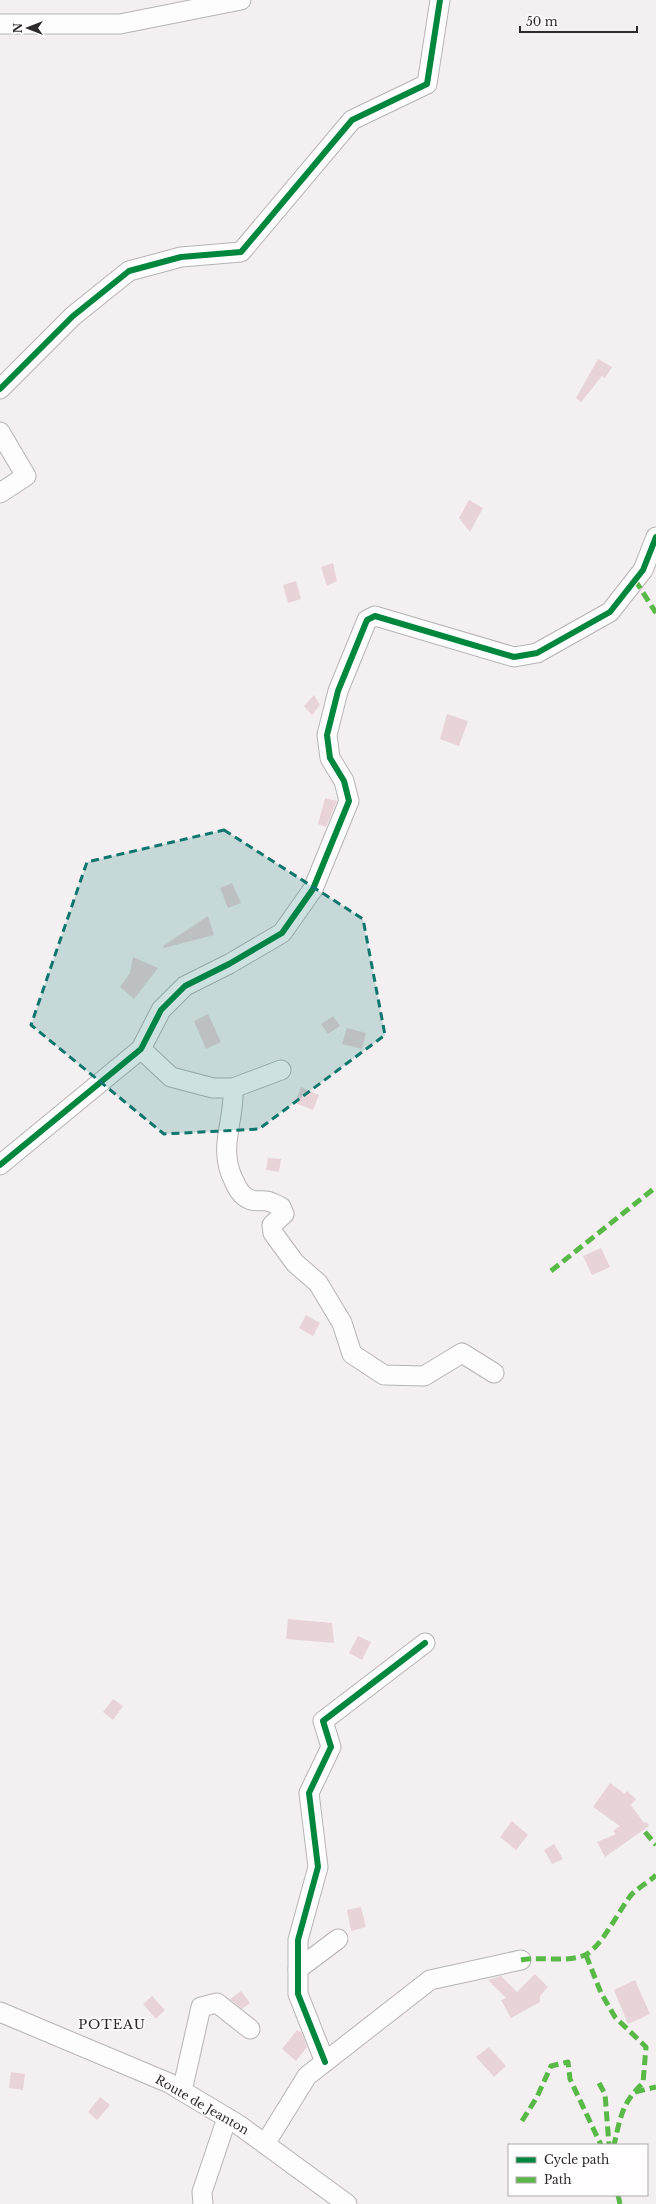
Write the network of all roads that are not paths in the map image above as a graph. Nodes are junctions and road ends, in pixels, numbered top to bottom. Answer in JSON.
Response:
{"nodes":[{"id":1,"x":241,"y":0,"type":"edge"},
{"id":2,"x":440,"y":0,"type":"edge"},
{"id":3,"x":0,"y":24,"type":"edge"},
{"id":4,"x":0,"y":389,"type":"edge"},
{"id":5,"x":0,"y":432,"type":"edge"},
{"id":6,"x":0,"y":493,"type":"edge"},
{"id":7,"x":656,"y":537,"type":"edge"},
{"id":8,"x":141,"y":1049,"type":"junction"},
{"id":9,"x":281,"y":1070,"type":"dead end"},
{"id":10,"x":233,"y":1088,"type":"junction"},
{"id":11,"x":0,"y":1165,"type":"edge"},
{"id":12,"x":494,"y":1373,"type":"dead end"},
{"id":13,"x":424,"y":1643,"type":"dead end"},
{"id":14,"x":338,"y":1939,"type":"dead end"},
{"id":15,"x":521,"y":1960,"type":"dead end"},
{"id":16,"x":298,"y":1969,"type":"junction"},
{"id":17,"x":0,"y":2012,"type":"edge"},
{"id":18,"x":250,"y":2029,"type":"dead end"},
{"id":19,"x":325,"y":2062,"type":"junction"},
{"id":20,"x":182,"y":2091,"type":"junction"},
{"id":21,"x":227,"y":2118,"type":"junction"},
{"id":22,"x":265,"y":2144,"type":"junction"},
{"id":23,"x":203,"y":2204,"type":"edge"},
{"id":24,"x":347,"y":2204,"type":"edge"}],
"edges":[{"from":1,"to":3,"type":"street"},
{"from":2,"to":4,"type":"street"},
{"from":5,"to":6,"type":"street"},
{"from":7,"to":8,"type":"street"},
{"from":8,"to":10,"type":"street"},
{"from":8,"to":11,"type":"street"},
{"from":9,"to":10,"type":"street"},
{"from":10,"to":12,"type":"street"},
{"from":13,"to":16,"type":"street"},
{"from":14,"to":16,"type":"street"},
{"from":15,"to":19,"type":"street"},
{"from":16,"to":19,"type":"street"},
{"from":17,"to":20,"type":"street","name":"Route de Jeanton"},
{"from":18,"to":20,"type":"street"},
{"from":19,"to":22,"type":"street"},
{"from":20,"to":21,"type":"street","name":"Route de Jeanton"},
{"from":21,"to":22,"type":"street","name":"Route de Jeanton"},
{"from":21,"to":23,"type":"street"},
{"from":22,"to":24,"type":"street","name":"Route de Jeanton"}]}
